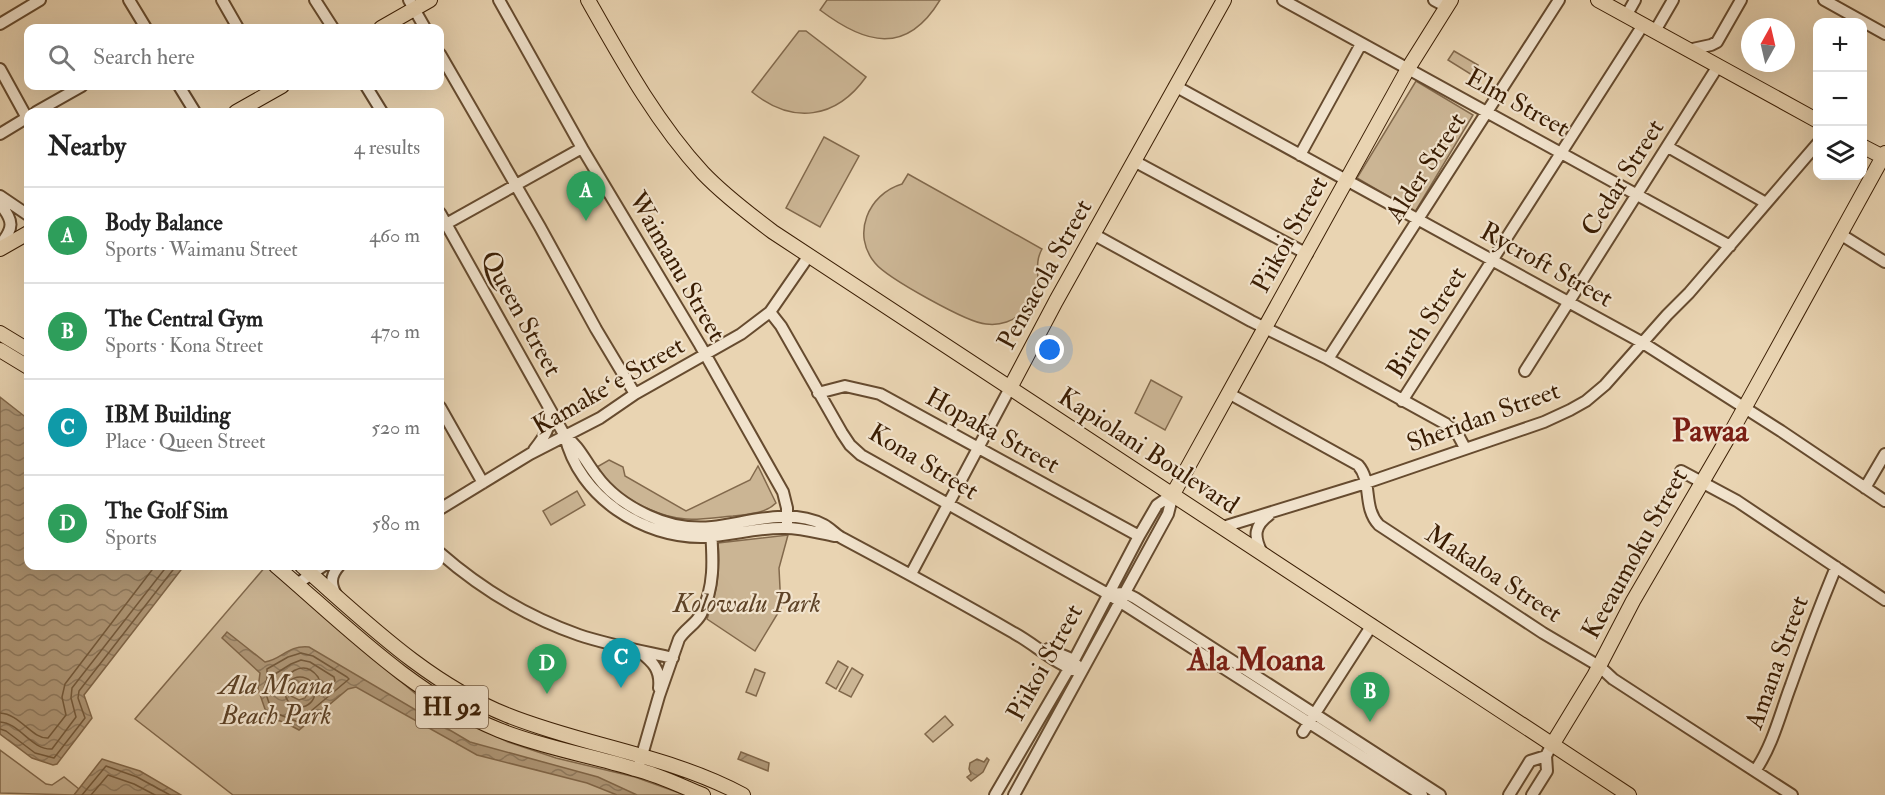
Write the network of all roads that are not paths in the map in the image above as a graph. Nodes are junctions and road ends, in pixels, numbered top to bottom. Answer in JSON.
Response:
{"nodes":[{"id":1,"x":40,"y":0,"type":"edge"},
{"id":2,"x":129,"y":0,"type":"edge"},
{"id":3,"x":315,"y":0,"type":"edge"},
{"id":4,"x":430,"y":0,"type":"edge"},
{"id":5,"x":499,"y":0,"type":"edge"},
{"id":6,"x":588,"y":0,"type":"edge"},
{"id":7,"x":1224,"y":0,"type":"edge"},
{"id":8,"x":1283,"y":0,"type":"edge"},
{"id":9,"x":1434,"y":0,"type":"edge"},
{"id":10,"x":1559,"y":0,"type":"edge"},
{"id":11,"x":1598,"y":0,"type":"edge"},
{"id":12,"x":1635,"y":0,"type":"edge"},
{"id":13,"x":1672,"y":0,"type":"edge"},
{"id":14,"x":1741,"y":0,"type":"edge"},
{"id":15,"x":1824,"y":0,"type":"edge"},
{"id":16,"x":224,"y":1,"type":"edge"},
{"id":17,"x":412,"y":4,"type":"edge"},
{"id":18,"x":1449,"y":4,"type":"edge"},
{"id":19,"x":1626,"y":16,"type":"junction"},
{"id":20,"x":0,"y":24,"type":"edge"},
{"id":21,"x":144,"y":24,"type":"edge"},
{"id":22,"x":236,"y":24,"type":"edge"},
{"id":23,"x":330,"y":24,"type":"edge"},
{"id":24,"x":386,"y":24,"type":"edge"},
{"id":25,"x":423,"y":24,"type":"edge"},
{"id":26,"x":1649,"y":28,"type":"junction"},
{"id":27,"x":1885,"y":34,"type":"edge"},
{"id":28,"x":1361,"y":44,"type":"junction"},
{"id":29,"x":1688,"y":50,"type":"junction"},
{"id":30,"x":444,"y":61,"type":"edge"},
{"id":31,"x":1718,"y":66,"type":"junction"},
{"id":32,"x":1408,"y":68,"type":"junction"},
{"id":33,"x":0,"y":69,"type":"edge"},
{"id":34,"x":1175,"y":86,"type":"junction"},
{"id":35,"x":75,"y":90,"type":"edge"},
{"id":36,"x":181,"y":90,"type":"edge"},
{"id":37,"x":272,"y":90,"type":"edge"},
{"id":38,"x":368,"y":90,"type":"edge"},
{"id":39,"x":26,"y":108,"type":"edge"},
{"id":40,"x":45,"y":108,"type":"edge"},
{"id":41,"x":193,"y":108,"type":"edge"},
{"id":42,"x":243,"y":108,"type":"edge"},
{"id":43,"x":380,"y":108,"type":"edge"},
{"id":44,"x":1487,"y":111,"type":"junction"},
{"id":45,"x":1813,"y":118,"type":"edge"},
{"id":46,"x":24,"y":120,"type":"edge"},
{"id":47,"x":0,"y":134,"type":"edge"},
{"id":48,"x":1668,"y":147,"type":"junction"},
{"id":49,"x":582,"y":148,"type":"junction"},
{"id":50,"x":1867,"y":148,"type":"edge"},
{"id":51,"x":1813,"y":149,"type":"edge"},
{"id":52,"x":1561,"y":152,"type":"junction"},
{"id":53,"x":1300,"y":155,"type":"junction"},
{"id":54,"x":1884,"y":156,"type":"edge"},
{"id":55,"x":1134,"y":160,"type":"junction"},
{"id":56,"x":1347,"y":179,"type":"junction"},
{"id":57,"x":514,"y":184,"type":"junction"},
{"id":58,"x":1638,"y":194,"type":"junction"},
{"id":59,"x":0,"y":196,"type":"edge"},
{"id":60,"x":1766,"y":203,"type":"junction"},
{"id":61,"x":0,"y":204,"type":"edge"},
{"id":62,"x":24,"y":212,"type":"edge"},
{"id":63,"x":1418,"y":219,"type":"junction"},
{"id":64,"x":444,"y":220,"type":"edge"},
{"id":65,"x":446,"y":224,"type":"junction"},
{"id":66,"x":1093,"y":234,"type":"junction"},
{"id":67,"x":1840,"y":234,"type":"junction"},
{"id":68,"x":24,"y":235,"type":"edge"},
{"id":69,"x":0,"y":245,"type":"edge"},
{"id":70,"x":1730,"y":246,"type":"junction"},
{"id":71,"x":0,"y":249,"type":"edge"},
{"id":72,"x":1307,"y":254,"type":"junction"},
{"id":73,"x":808,"y":257,"type":"junction"},
{"id":74,"x":1492,"y":260,"type":"junction"},
{"id":75,"x":1885,"y":262,"type":"edge"},
{"id":76,"x":1569,"y":302,"type":"junction"},
{"id":77,"x":770,"y":312,"type":"junction"},
{"id":78,"x":1265,"y":327,"type":"junction"},
{"id":79,"x":0,"y":331,"type":"edge"},
{"id":80,"x":1643,"y":343,"type":"junction"},
{"id":81,"x":24,"y":347,"type":"edge"},
{"id":82,"x":0,"y":350,"type":"edge"},
{"id":83,"x":705,"y":356,"type":"junction"},
{"id":84,"x":1328,"y":359,"type":"junction"},
{"id":85,"x":24,"y":365,"type":"edge"},
{"id":86,"x":1525,"y":371,"type":"dead end"},
{"id":87,"x":1010,"y":388,"type":"junction"},
{"id":88,"x":818,"y":393,"type":"junction"},
{"id":89,"x":635,"y":394,"type":"junction"},
{"id":90,"x":1230,"y":394,"type":"junction"},
{"id":91,"x":1402,"y":401,"type":"junction"},
{"id":92,"x":1744,"y":407,"type":"junction"},
{"id":93,"x":550,"y":410,"type":"junction"},
{"id":94,"x":444,"y":414,"type":"edge"},
{"id":95,"x":565,"y":436,"type":"junction"},
{"id":96,"x":1465,"y":448,"type":"junction"},
{"id":97,"x":978,"y":449,"type":"junction"},
{"id":98,"x":1885,"y":453,"type":"edge"},
{"id":99,"x":530,"y":454,"type":"junction"},
{"id":100,"x":1681,"y":471,"type":"dead end"},
{"id":101,"x":483,"y":483,"type":"junction"},
{"id":102,"x":1366,"y":483,"type":"junction"},
{"id":103,"x":1701,"y":483,"type":"junction"},
{"id":104,"x":1865,"y":488,"type":"junction"},
{"id":105,"x":1173,"y":494,"type":"junction"},
{"id":106,"x":1885,"y":501,"type":"edge"},
{"id":107,"x":949,"y":504,"type":"junction"},
{"id":108,"x":444,"y":507,"type":"edge"},
{"id":109,"x":1271,"y":513,"type":"junction"},
{"id":110,"x":787,"y":522,"type":"junction"},
{"id":111,"x":1223,"y":527,"type":"junction"},
{"id":112,"x":711,"y":532,"type":"junction"},
{"id":113,"x":1139,"y":536,"type":"junction"},
{"id":114,"x":1261,"y":551,"type":"junction"},
{"id":115,"x":444,"y":556,"type":"edge"},
{"id":116,"x":1836,"y":567,"type":"junction"},
{"id":117,"x":281,"y":570,"type":"edge"},
{"id":118,"x":310,"y":570,"type":"edge"},
{"id":119,"x":314,"y":570,"type":"edge"},
{"id":120,"x":335,"y":570,"type":"edge"},
{"id":121,"x":911,"y":574,"type":"junction"},
{"id":122,"x":297,"y":584,"type":"junction"},
{"id":123,"x":1108,"y":594,"type":"junction"},
{"id":124,"x":339,"y":598,"type":"junction"},
{"id":125,"x":1122,"y":598,"type":"junction"},
{"id":126,"x":1885,"y":600,"type":"edge"},
{"id":127,"x":1372,"y":625,"type":"junction"},
{"id":128,"x":637,"y":650,"type":"junction"},
{"id":129,"x":673,"y":658,"type":"junction"},
{"id":130,"x":1071,"y":664,"type":"junction"},
{"id":131,"x":1599,"y":666,"type":"junction"},
{"id":132,"x":1080,"y":672,"type":"junction"},
{"id":133,"x":658,"y":696,"type":"junction"},
{"id":134,"x":1310,"y":723,"type":"junction"},
{"id":135,"x":1549,"y":750,"type":"junction"},
{"id":136,"x":642,"y":755,"type":"junction"},
{"id":137,"x":638,"y":769,"type":"junction"},
{"id":138,"x":1755,"y":771,"type":"junction"},
{"id":139,"x":704,"y":795,"type":"edge"},
{"id":140,"x":743,"y":795,"type":"edge"},
{"id":141,"x":996,"y":795,"type":"edge"},
{"id":142,"x":1014,"y":795,"type":"edge"},
{"id":143,"x":1422,"y":795,"type":"edge"},
{"id":144,"x":1440,"y":795,"type":"edge"},
{"id":145,"x":1509,"y":795,"type":"edge"},
{"id":146,"x":1532,"y":795,"type":"edge"},
{"id":147,"x":1629,"y":795,"type":"edge"},
{"id":148,"x":1792,"y":795,"type":"edge"}],
"edges":[{"from":1,"to":20,"type":"street"},
{"from":2,"to":21,"type":"street"},
{"from":3,"to":23,"type":"street"},
{"from":4,"to":17,"type":"main road"},
{"from":5,"to":49,"type":"street","name":"Waimanu Street"},
{"from":6,"to":73,"type":"main road","name":"Kapiolani Boulevard"},
{"from":7,"to":34,"type":"main road","name":"Pensacola Street"},
{"from":8,"to":28,"type":"street","name":"Elm Street"},
{"from":9,"to":18,"type":"street"},
{"from":10,"to":44,"type":"street","name":"Alder Street"},
{"from":11,"to":19,"type":"main road"},
{"from":12,"to":19,"type":"street"},
{"from":13,"to":26,"type":"street","name":"Birch Street"},
{"from":14,"to":29,"type":"street"},
{"from":15,"to":27,"type":"street"},
{"from":16,"to":22,"type":"street"},
{"from":17,"to":24,"type":"main road"},
{"from":17,"to":25,"type":"street"},
{"from":18,"to":32,"type":"main road","name":"Piikoi Street"},
{"from":19,"to":26,"type":"main road"},
{"from":26,"to":29,"type":"main road"},
{"from":26,"to":52,"type":"street","name":"Birch Street"},
{"from":28,"to":32,"type":"street","name":"Elm Street"},
{"from":28,"to":53,"type":"street"},
{"from":29,"to":31,"type":"main road"},
{"from":30,"to":57,"type":"street"},
{"from":31,"to":45,"type":"main road"},
{"from":31,"to":48,"type":"street","name":"Cedar Street"},
{"from":32,"to":44,"type":"street","name":"Elm Street"},
{"from":32,"to":56,"type":"main road","name":"Piikoi Street"},
{"from":33,"to":39,"type":"street"},
{"from":34,"to":53,"type":"street","name":"Rycroft Street"},
{"from":34,"to":55,"type":"main road","name":"Pensacola Street"},
{"from":35,"to":40,"type":"street"},
{"from":36,"to":41,"type":"street"},
{"from":37,"to":42,"type":"main road"},
{"from":38,"to":43,"type":"street"},
{"from":44,"to":52,"type":"street","name":"Elm Street"},
{"from":44,"to":63,"type":"street","name":"Alder Street"},
{"from":46,"to":47,"type":"street"},
{"from":48,"to":58,"type":"street","name":"Cedar Street"},
{"from":48,"to":60,"type":"street"},
{"from":49,"to":57,"type":"street"},
{"from":49,"to":83,"type":"street","name":"Waimanu Street"},
{"from":50,"to":54,"type":"main road"},
{"from":51,"to":60,"type":"street","name":"Sheridan Street"},
{"from":52,"to":58,"type":"street","name":"Elm Street"},
{"from":52,"to":74,"type":"street","name":"Birch Street"},
{"from":53,"to":56,"type":"street","name":"Rycroft Street"},
{"from":54,"to":67,"type":"main road","name":"Keeaumoku Street"},
{"from":55,"to":66,"type":"main road","name":"Pensacola Street"},
{"from":55,"to":72,"type":"street"},
{"from":56,"to":63,"type":"street","name":"Rycroft Street"},
{"from":56,"to":72,"type":"main road","name":"Piikoi Street"},
{"from":57,"to":65,"type":"street"},
{"from":57,"to":89,"type":"street"},
{"from":58,"to":70,"type":"street","name":"Elm Street"},
{"from":58,"to":76,"type":"street","name":"Cedar Street"},
{"from":59,"to":62,"type":"street"},
{"from":60,"to":70,"type":"street","name":"Sheridan Street"},
{"from":61,"to":69,"type":"street"},
{"from":63,"to":74,"type":"street","name":"Rycroft Street"},
{"from":63,"to":84,"type":"street","name":"Alder Street"},
{"from":64,"to":65,"type":"street","name":"Queen Street"},
{"from":65,"to":93,"type":"street","name":"Queen Street"},
{"from":66,"to":78,"type":"street"},
{"from":66,"to":87,"type":"main road","name":"Pensacola Street"},
{"from":67,"to":75,"type":"street"},
{"from":67,"to":92,"type":"main road","name":"Keeaumoku Street"},
{"from":68,"to":71,"type":"main road"},
{"from":70,"to":80,"type":"street","name":"Sheridan Street"},
{"from":72,"to":78,"type":"main road","name":"Piikoi Street"},
{"from":73,"to":77,"type":"street","name":"Kamakeʻe Street"},
{"from":73,"to":87,"type":"main road","name":"Kapiolani Boulevard"},
{"from":74,"to":76,"type":"street","name":"Rycroft Street"},
{"from":74,"to":91,"type":"street","name":"Birch Street"},
{"from":76,"to":80,"type":"street","name":"Rycroft Street"},
{"from":76,"to":86,"type":"street","name":"Cedar Street"},
{"from":77,"to":83,"type":"street","name":"Kamakeʻe Street"},
{"from":77,"to":88,"type":"street","name":"Kona Street"},
{"from":78,"to":84,"type":"street"},
{"from":78,"to":90,"type":"main road","name":"Piikoi Street"},
{"from":79,"to":81,"type":"main road"},
{"from":80,"to":92,"type":"street","name":"Rycroft Street"},
{"from":80,"to":96,"type":"street","name":"Sheridan Street"},
{"from":82,"to":85,"type":"main road"},
{"from":83,"to":89,"type":"street","name":"Kamakeʻe Street"},
{"from":83,"to":110,"type":"street","name":"Waimanu Street"},
{"from":84,"to":91,"type":"street"},
{"from":87,"to":97,"type":"street","name":"Pensacola Street"},
{"from":87,"to":105,"type":"main road","name":"Kapiolani Boulevard"},
{"from":88,"to":97,"type":"street","name":"Hopaka Street"},
{"from":88,"to":107,"type":"street","name":"Kona Street"},
{"from":89,"to":95,"type":"street","name":"Kamakeʻe Street"},
{"from":90,"to":102,"type":"street","name":"Makaloa Street"},
{"from":90,"to":105,"type":"main road","name":"Piikoi Street"},
{"from":91,"to":96,"type":"street"},
{"from":92,"to":103,"type":"main road","name":"Keeaumoku Street"},
{"from":92,"to":104,"type":"street","name":"Rycroft Street"},
{"from":93,"to":95,"type":"street","name":"Queen Street"},
{"from":93,"to":99,"type":"street"},
{"from":94,"to":101,"type":"street"},
{"from":95,"to":99,"type":"street","name":"Kamakeʻe Street"},
{"from":95,"to":112,"type":"street","name":"Queen Street"},
{"from":96,"to":102,"type":"street","name":"Sheridan Street"},
{"from":97,"to":107,"type":"street","name":"Pensacola Street"},
{"from":97,"to":113,"type":"street","name":"Hopaka Street"},
{"from":98,"to":104,"type":"street"},
{"from":99,"to":101,"type":"street","name":"Kamakeʻe Street"},
{"from":100,"to":103,"type":"street"},
{"from":101,"to":108,"type":"street","name":"Kamakeʻe Street"},
{"from":102,"to":109,"type":"street","name":"Sheridan Street"},
{"from":102,"to":131,"type":"street","name":"Makaloa Street"},
{"from":103,"to":116,"type":"street"},
{"from":103,"to":131,"type":"main road","name":"Keeaumoku Street"},
{"from":104,"to":106,"type":"street","name":"Rycroft Street"},
{"from":105,"to":111,"type":"main road","name":"Kapiolani Boulevard"},
{"from":105,"to":113,"type":"street","name":"Piikoi Street"},
{"from":105,"to":125,"type":"street","name":"Piikoi Street"},
{"from":107,"to":121,"type":"street","name":"Pensacola Street"},
{"from":107,"to":123,"type":"street","name":"Kona Street"},
{"from":109,"to":111,"type":"street","name":"Sheridan Street"},
{"from":109,"to":114,"type":"street"},
{"from":110,"to":112,"type":"street","name":"Queen Street"},
{"from":110,"to":121,"type":"street","name":"Queen Street"},
{"from":111,"to":114,"type":"main road","name":"Kapiolani Boulevard"},
{"from":112,"to":129,"type":"street"},
{"from":113,"to":123,"type":"street","name":"Piikoi Street"},
{"from":114,"to":127,"type":"main road","name":"Kapiolani Boulevard"},
{"from":115,"to":128,"type":"street"},
{"from":116,"to":126,"type":"street"},
{"from":116,"to":138,"type":"street","name":"Amana Street"},
{"from":117,"to":122,"type":"main road","number":"HI 92"},
{"from":118,"to":122,"type":"street"},
{"from":119,"to":124,"type":"main road","number":"HI 92"},
{"from":120,"to":124,"type":"street"},
{"from":121,"to":130,"type":"street"},
{"from":122,"to":137,"type":"main road","number":"HI 92"},
{"from":123,"to":125,"type":"street"},
{"from":123,"to":130,"type":"street","name":"Piikoi Street"},
{"from":124,"to":136,"type":"main road","number":"HI 92"},
{"from":125,"to":132,"type":"street","name":"Piikoi Street"},
{"from":125,"to":134,"type":"street"},
{"from":127,"to":134,"type":"street"},
{"from":127,"to":135,"type":"main road","name":"Kapiolani Boulevard"},
{"from":128,"to":129,"type":"street"},
{"from":128,"to":133,"type":"street"},
{"from":129,"to":133,"type":"street"},
{"from":130,"to":132,"type":"street"},
{"from":130,"to":141,"type":"street","name":"Piikoi Street"},
{"from":131,"to":135,"type":"main road","name":"Keeaumoku Street"},
{"from":131,"to":138,"type":"street","name":"Makaloa Street"},
{"from":132,"to":142,"type":"street","name":"Piikoi Street"},
{"from":133,"to":136,"type":"street"},
{"from":134,"to":143,"type":"street"},
{"from":134,"to":144,"type":"street"},
{"from":135,"to":145,"type":"street","name":"Keeaumoku Street"},
{"from":135,"to":146,"type":"street","name":"Keeaumoku Street"},
{"from":135,"to":147,"type":"main road","name":"Kapiolani Boulevard"},
{"from":136,"to":137,"type":"street"},
{"from":136,"to":140,"type":"main road","number":"HI 92"},
{"from":137,"to":139,"type":"main road","number":"HI 92"},
{"from":138,"to":148,"type":"street","name":"Makaloa Street"}]}
